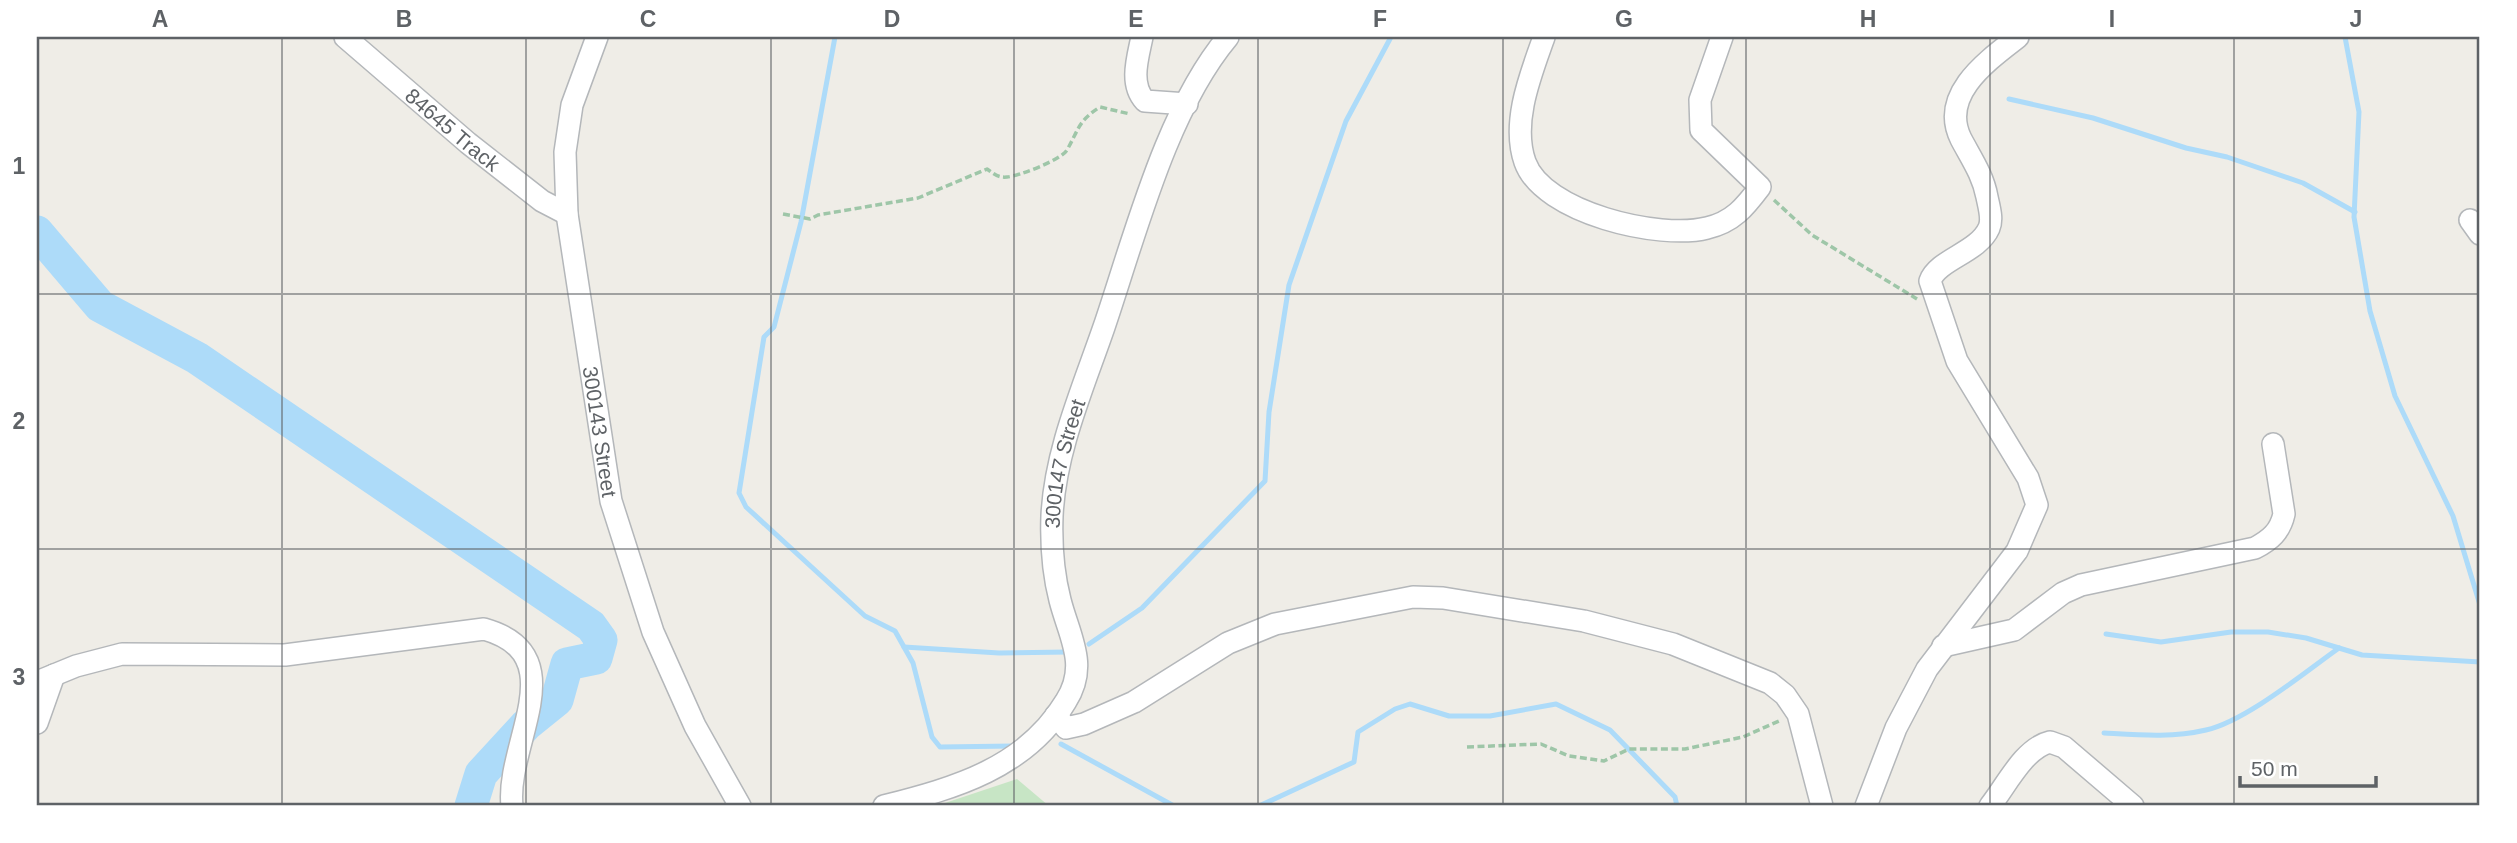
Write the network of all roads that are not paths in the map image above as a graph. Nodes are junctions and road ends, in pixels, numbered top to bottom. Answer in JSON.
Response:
{"nodes":[{"id":1,"x":345,"y":37,"type":"edge"},
{"id":2,"x":597,"y":37,"type":"edge"},
{"id":3,"x":1142,"y":37,"type":"edge"},
{"id":4,"x":1228,"y":37,"type":"edge"},
{"id":5,"x":1544,"y":37,"type":"edge"},
{"id":6,"x":1722,"y":37,"type":"edge"},
{"id":7,"x":2018,"y":37,"type":"edge"},
{"id":8,"x":1187,"y":104,"type":"junction"},
{"id":9,"x":567,"y":214,"type":"junction"},
{"id":10,"x":2273,"y":444,"type":"dead end"},
{"id":11,"x":1943,"y":646,"type":"junction"},
{"id":12,"x":45,"y":679,"type":"edge"},
{"id":13,"x":1056,"y":715,"type":"junction"},
{"id":14,"x":37,"y":723,"type":"edge"},
{"id":15,"x":512,"y":806,"type":"edge"},
{"id":16,"x":740,"y":806,"type":"edge"},
{"id":17,"x":884,"y":806,"type":"edge"},
{"id":18,"x":1822,"y":806,"type":"edge"},
{"id":19,"x":1866,"y":806,"type":"edge"},
{"id":20,"x":1990,"y":806,"type":"edge"},
{"id":21,"x":2133,"y":806,"type":"edge"}],
"edges":[{"from":1,"to":9,"type":"street","name":"84645 Track"},
{"from":2,"to":9,"type":"street","name":"300143 Street"},
{"from":3,"to":8,"type":"street"},
{"from":4,"to":8,"type":"street","name":"300147 Street"},
{"from":5,"to":6,"type":"street"},
{"from":7,"to":11,"type":"street"},
{"from":8,"to":13,"type":"street","name":"300147 Street"},
{"from":9,"to":16,"type":"street","name":"300143 Street"},
{"from":10,"to":11,"type":"street"},
{"from":11,"to":19,"type":"street"},
{"from":12,"to":14,"type":"street"},
{"from":12,"to":15,"type":"street"},
{"from":13,"to":17,"type":"street","name":"300147 Street"},
{"from":13,"to":18,"type":"street"},
{"from":20,"to":21,"type":"street"}]}
